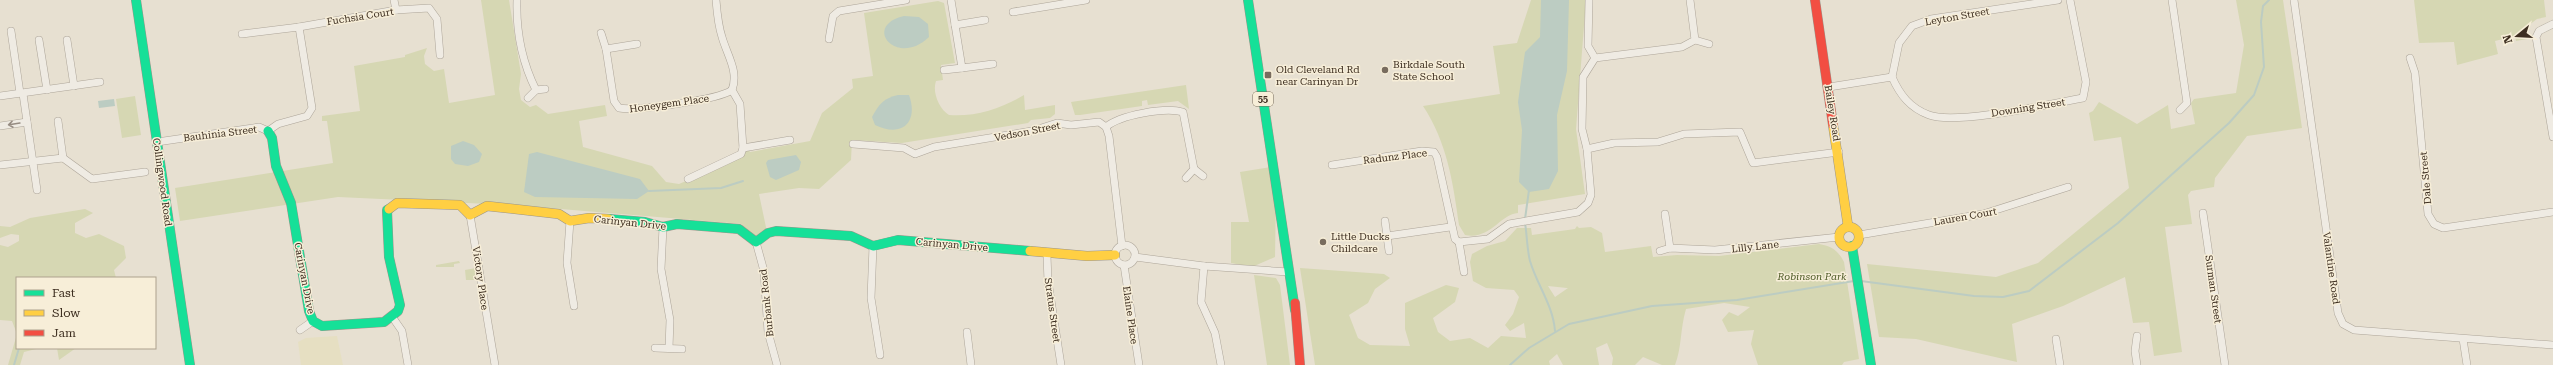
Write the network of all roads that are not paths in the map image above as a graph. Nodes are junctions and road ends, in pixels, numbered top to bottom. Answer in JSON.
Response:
{"nodes":[{"id":1,"x":136,"y":0,"type":"edge"},
{"id":2,"x":394,"y":0,"type":"edge"},
{"id":3,"x":517,"y":0,"type":"edge"},
{"id":4,"x":716,"y":0,"type":"edge"},
{"id":5,"x":906,"y":0,"type":"edge"},
{"id":6,"x":951,"y":0,"type":"edge"},
{"id":7,"x":1086,"y":0,"type":"edge"},
{"id":8,"x":1248,"y":0,"type":"edge"},
{"id":9,"x":1589,"y":0,"type":"edge"},
{"id":10,"x":1690,"y":0,"type":"edge"},
{"id":11,"x":1816,"y":0,"type":"edge"},
{"id":12,"x":2058,"y":0,"type":"edge"},
{"id":13,"x":2070,"y":0,"type":"edge"},
{"id":14,"x":2172,"y":0,"type":"edge"},
{"id":15,"x":2294,"y":0,"type":"edge"},
{"id":16,"x":1055,"y":3,"type":"edge"},
{"id":17,"x":396,"y":10,"type":"junction"},
{"id":18,"x":1013,"y":12,"type":"dead end"},
{"id":19,"x":985,"y":20,"type":"dead end"},
{"id":20,"x":2553,"y":24,"type":"edge"},
{"id":21,"x":955,"y":25,"type":"junction"},
{"id":22,"x":299,"y":27,"type":"junction"},
{"id":23,"x":11,"y":31,"type":"dead end"},
{"id":24,"x":601,"y":33,"type":"dead end"},
{"id":25,"x":242,"y":34,"type":"dead end"},
{"id":26,"x":829,"y":39,"type":"dead end"},
{"id":27,"x":39,"y":40,"type":"dead end"},
{"id":28,"x":67,"y":40,"type":"dead end"},
{"id":29,"x":1695,"y":40,"type":"junction"},
{"id":30,"x":637,"y":44,"type":"dead end"},
{"id":31,"x":1709,"y":44,"type":"dead end"},
{"id":32,"x":606,"y":49,"type":"junction"},
{"id":33,"x":440,"y":55,"type":"dead end"},
{"id":34,"x":1595,"y":58,"type":"junction"},
{"id":35,"x":2410,"y":58,"type":"dead end"},
{"id":36,"x":994,"y":64,"type":"dead end"},
{"id":37,"x":962,"y":68,"type":"junction"},
{"id":38,"x":944,"y":70,"type":"dead end"},
{"id":39,"x":1892,"y":77,"type":"junction"},
{"id":40,"x":100,"y":82,"type":"dead end"},
{"id":41,"x":74,"y":86,"type":"junction"},
{"id":42,"x":1829,"y":87,"type":"junction"},
{"id":43,"x":545,"y":89,"type":"dead end"},
{"id":44,"x":47,"y":90,"type":"junction"},
{"id":45,"x":536,"y":90,"type":"junction"},
{"id":46,"x":732,"y":90,"type":"junction"},
{"id":47,"x":22,"y":93,"type":"junction"},
{"id":48,"x":0,"y":96,"type":"edge"},
{"id":49,"x":528,"y":98,"type":"dead end"},
{"id":50,"x":2180,"y":110,"type":"dead end"},
{"id":51,"x":58,"y":121,"type":"dead end"},
{"id":52,"x":27,"y":122,"type":"junction"},
{"id":53,"x":0,"y":126,"type":"edge"},
{"id":54,"x":1106,"y":127,"type":"junction"},
{"id":55,"x":268,"y":131,"type":"junction"},
{"id":56,"x":2553,"y":136,"type":"edge"},
{"id":57,"x":790,"y":140,"type":"dead end"},
{"id":58,"x":157,"y":142,"type":"junction"},
{"id":59,"x":853,"y":144,"type":"dead end"},
{"id":60,"x":743,"y":148,"type":"junction"},
{"id":61,"x":1587,"y":149,"type":"junction"},
{"id":62,"x":1839,"y":152,"type":"junction"},
{"id":63,"x":62,"y":158,"type":"junction"},
{"id":64,"x":33,"y":160,"type":"junction"},
{"id":65,"x":0,"y":165,"type":"edge"},
{"id":66,"x":1332,"y":165,"type":"dead end"},
{"id":67,"x":1194,"y":169,"type":"junction"},
{"id":68,"x":145,"y":172,"type":"dead end"},
{"id":69,"x":1203,"y":176,"type":"dead end"},
{"id":70,"x":1186,"y":178,"type":"dead end"},
{"id":71,"x":688,"y":179,"type":"dead end"},
{"id":72,"x":2068,"y":187,"type":"dead end"},
{"id":73,"x":37,"y":190,"type":"dead end"},
{"id":74,"x":2553,"y":212,"type":"edge"},
{"id":75,"x":2203,"y":213,"type":"dead end"},
{"id":76,"x":470,"y":214,"type":"junction"},
{"id":77,"x":1665,"y":214,"type":"dead end"},
{"id":78,"x":570,"y":221,"type":"junction"},
{"id":79,"x":1385,"y":221,"type":"dead end"},
{"id":80,"x":1848,"y":226,"type":"junction"},
{"id":81,"x":663,"y":227,"type":"junction"},
{"id":82,"x":1450,"y":228,"type":"junction"},
{"id":83,"x":1284,"y":232,"type":"junction"},
{"id":84,"x":1859,"y":235,"type":"junction"},
{"id":85,"x":1387,"y":236,"type":"junction"},
{"id":86,"x":1839,"y":237,"type":"junction"},
{"id":87,"x":756,"y":242,"type":"junction"},
{"id":88,"x":1459,"y":242,"type":"junction"},
{"id":89,"x":873,"y":246,"type":"junction"},
{"id":90,"x":1122,"y":246,"type":"junction"},
{"id":91,"x":1852,"y":246,"type":"junction"},
{"id":92,"x":1670,"y":248,"type":"junction"},
{"id":93,"x":1389,"y":251,"type":"dead end"},
{"id":94,"x":1660,"y":251,"type":"dead end"},
{"id":95,"x":1115,"y":255,"type":"junction"},
{"id":96,"x":1047,"y":256,"type":"junction"},
{"id":97,"x":1135,"y":257,"type":"junction"},
{"id":98,"x":1124,"y":265,"type":"junction"},
{"id":99,"x":1204,"y":266,"type":"junction"},
{"id":100,"x":1288,"y":272,"type":"junction"},
{"id":101,"x":1464,"y":272,"type":"dead end"},
{"id":102,"x":574,"y":306,"type":"dead end"},
{"id":103,"x":1295,"y":310,"type":"junction"},
{"id":104,"x":393,"y":318,"type":"junction"},
{"id":105,"x":313,"y":321,"type":"junction"},
{"id":106,"x":300,"y":330,"type":"dead end"},
{"id":107,"x":967,"y":332,"type":"dead end"},
{"id":108,"x":2137,"y":336,"type":"dead end"},
{"id":109,"x":2463,"y":338,"type":"junction"},
{"id":110,"x":2056,"y":339,"type":"dead end"},
{"id":111,"x":2553,"y":345,"type":"edge"},
{"id":112,"x":655,"y":348,"type":"dead end"},
{"id":113,"x":669,"y":348,"type":"junction"},
{"id":114,"x":682,"y":349,"type":"dead end"},
{"id":115,"x":880,"y":355,"type":"dead end"},
{"id":116,"x":190,"y":365,"type":"edge"},
{"id":117,"x":408,"y":365,"type":"edge"},
{"id":118,"x":494,"y":365,"type":"edge"},
{"id":119,"x":777,"y":365,"type":"edge"},
{"id":120,"x":971,"y":365,"type":"edge"},
{"id":121,"x":1060,"y":365,"type":"edge"},
{"id":122,"x":1138,"y":365,"type":"edge"},
{"id":123,"x":1220,"y":365,"type":"edge"},
{"id":124,"x":1300,"y":365,"type":"edge"},
{"id":125,"x":1871,"y":365,"type":"edge"},
{"id":126,"x":2060,"y":365,"type":"edge"},
{"id":127,"x":2137,"y":365,"type":"edge"},
{"id":128,"x":2224,"y":365,"type":"edge"},
{"id":129,"x":2467,"y":365,"type":"edge"}],
"edges":[{"from":1,"to":58,"type":"street","name":"Collingwood Road"},
{"from":2,"to":17,"type":"street"},
{"from":3,"to":45,"type":"street"},
{"from":4,"to":46,"type":"street"},
{"from":5,"to":26,"type":"street"},
{"from":6,"to":21,"type":"street"},
{"from":7,"to":16,"type":"street"},
{"from":8,"to":83,"type":"street","number":"55"},
{"from":9,"to":34,"type":"street"},
{"from":10,"to":29,"type":"street"},
{"from":11,"to":42,"type":"street","name":"Bailey Road"},
{"from":12,"to":39,"type":"street","name":"Leyton Street"},
{"from":13,"to":39,"type":"street","name":"Downing Street"},
{"from":14,"to":50,"type":"street"},
{"from":15,"to":109,"type":"street","name":"Valantine Road"},
{"from":16,"to":18,"type":"street"},
{"from":17,"to":22,"type":"street","name":"Fuchsia Court"},
{"from":17,"to":33,"type":"street","name":"Fuchsia Court"},
{"from":19,"to":21,"type":"street"},
{"from":20,"to":56,"type":"street"},
{"from":21,"to":37,"type":"street"},
{"from":22,"to":25,"type":"street","name":"Fuchsia Court"},
{"from":22,"to":55,"type":"street","name":"Bauhinia Street"},
{"from":23,"to":47,"type":"street"},
{"from":24,"to":32,"type":"street","name":"Honeygem Place"},
{"from":27,"to":44,"type":"street"},
{"from":28,"to":41,"type":"street"},
{"from":29,"to":31,"type":"street"},
{"from":29,"to":34,"type":"street"},
{"from":30,"to":32,"type":"street"},
{"from":32,"to":46,"type":"street","name":"Honeygem Place"},
{"from":34,"to":61,"type":"street"},
{"from":35,"to":74,"type":"street","name":"Dale Street"},
{"from":36,"to":37,"type":"street"},
{"from":37,"to":38,"type":"street"},
{"from":39,"to":42,"type":"street"},
{"from":40,"to":41,"type":"street"},
{"from":41,"to":44,"type":"street"},
{"from":42,"to":62,"type":"street","name":"Bailey Road"},
{"from":43,"to":45,"type":"street"},
{"from":44,"to":47,"type":"street"},
{"from":45,"to":49,"type":"street"},
{"from":46,"to":60,"type":"street"},
{"from":47,"to":48,"type":"street"},
{"from":47,"to":52,"type":"street"},
{"from":51,"to":63,"type":"street"},
{"from":52,"to":53,"type":"street","one_way":true},
{"from":52,"to":64,"type":"street"},
{"from":54,"to":59,"type":"street","name":"Vedson Street"},
{"from":54,"to":67,"type":"street"},
{"from":54,"to":90,"type":"street"},
{"from":55,"to":58,"type":"street","name":"Bauhinia Street"},
{"from":55,"to":105,"type":"street","name":"Carinyan Drive"},
{"from":57,"to":60,"type":"street"},
{"from":58,"to":116,"type":"street","name":"Collingwood Road"},
{"from":60,"to":71,"type":"street"},
{"from":61,"to":62,"type":"street"},
{"from":61,"to":88,"type":"street"},
{"from":62,"to":80,"type":"street","name":"Bailey Road"},
{"from":63,"to":64,"type":"street"},
{"from":63,"to":68,"type":"street"},
{"from":64,"to":65,"type":"street"},
{"from":64,"to":73,"type":"street"},
{"from":66,"to":82,"type":"street","name":"Radunz Place"},
{"from":67,"to":69,"type":"street"},
{"from":67,"to":70,"type":"street"},
{"from":72,"to":84,"type":"street","name":"Lauren Court"},
{"from":75,"to":128,"type":"street","name":"Surman Street"},
{"from":76,"to":78,"type":"street"},
{"from":76,"to":104,"type":"street"},
{"from":76,"to":118,"type":"street","name":"Victory Place"},
{"from":77,"to":92,"type":"street"},
{"from":78,"to":81,"type":"street","name":"Carinyan Drive"},
{"from":78,"to":102,"type":"street"},
{"from":79,"to":85,"type":"street"},
{"from":80,"to":84,"type":"street"},
{"from":80,"to":86,"type":"street"},
{"from":81,"to":87,"type":"street","name":"Carinyan Drive"},
{"from":81,"to":113,"type":"street"},
{"from":82,"to":85,"type":"street"},
{"from":82,"to":88,"type":"street","name":"Radunz Place"},
{"from":83,"to":100,"type":"street","number":"55"},
{"from":83,"to":103,"type":"street","number":"55"},
{"from":84,"to":91,"type":"street"},
{"from":85,"to":93,"type":"street"},
{"from":86,"to":91,"type":"street"},
{"from":86,"to":92,"type":"street","name":"Lilly Lane"},
{"from":87,"to":89,"type":"street"},
{"from":87,"to":119,"type":"street","name":"Burbank Road"},
{"from":88,"to":101,"type":"street"},
{"from":89,"to":96,"type":"street","name":"Carinyan Drive"},
{"from":89,"to":115,"type":"street"},
{"from":90,"to":95,"type":"street"},
{"from":90,"to":97,"type":"street"},
{"from":91,"to":125,"type":"street"},
{"from":92,"to":94,"type":"street","name":"Lilly Lane"},
{"from":95,"to":96,"type":"street","name":"Carinyan Drive"},
{"from":95,"to":98,"type":"street"},
{"from":96,"to":121,"type":"street","name":"Stratus Street"},
{"from":97,"to":98,"type":"street"},
{"from":97,"to":99,"type":"street"},
{"from":98,"to":122,"type":"street","name":"Elaine Place"},
{"from":99,"to":100,"type":"street"},
{"from":99,"to":123,"type":"street"},
{"from":100,"to":103,"type":"street","number":"55"},
{"from":103,"to":124,"type":"street","number":"55"},
{"from":104,"to":105,"type":"street","name":"Carinyan Drive"},
{"from":104,"to":117,"type":"street"},
{"from":105,"to":106,"type":"street"},
{"from":107,"to":120,"type":"street"},
{"from":108,"to":127,"type":"street"},
{"from":109,"to":111,"type":"street","name":"Valantine Road"},
{"from":109,"to":129,"type":"street"},
{"from":110,"to":126,"type":"street"},
{"from":112,"to":113,"type":"street"},
{"from":113,"to":114,"type":"street"}]}
